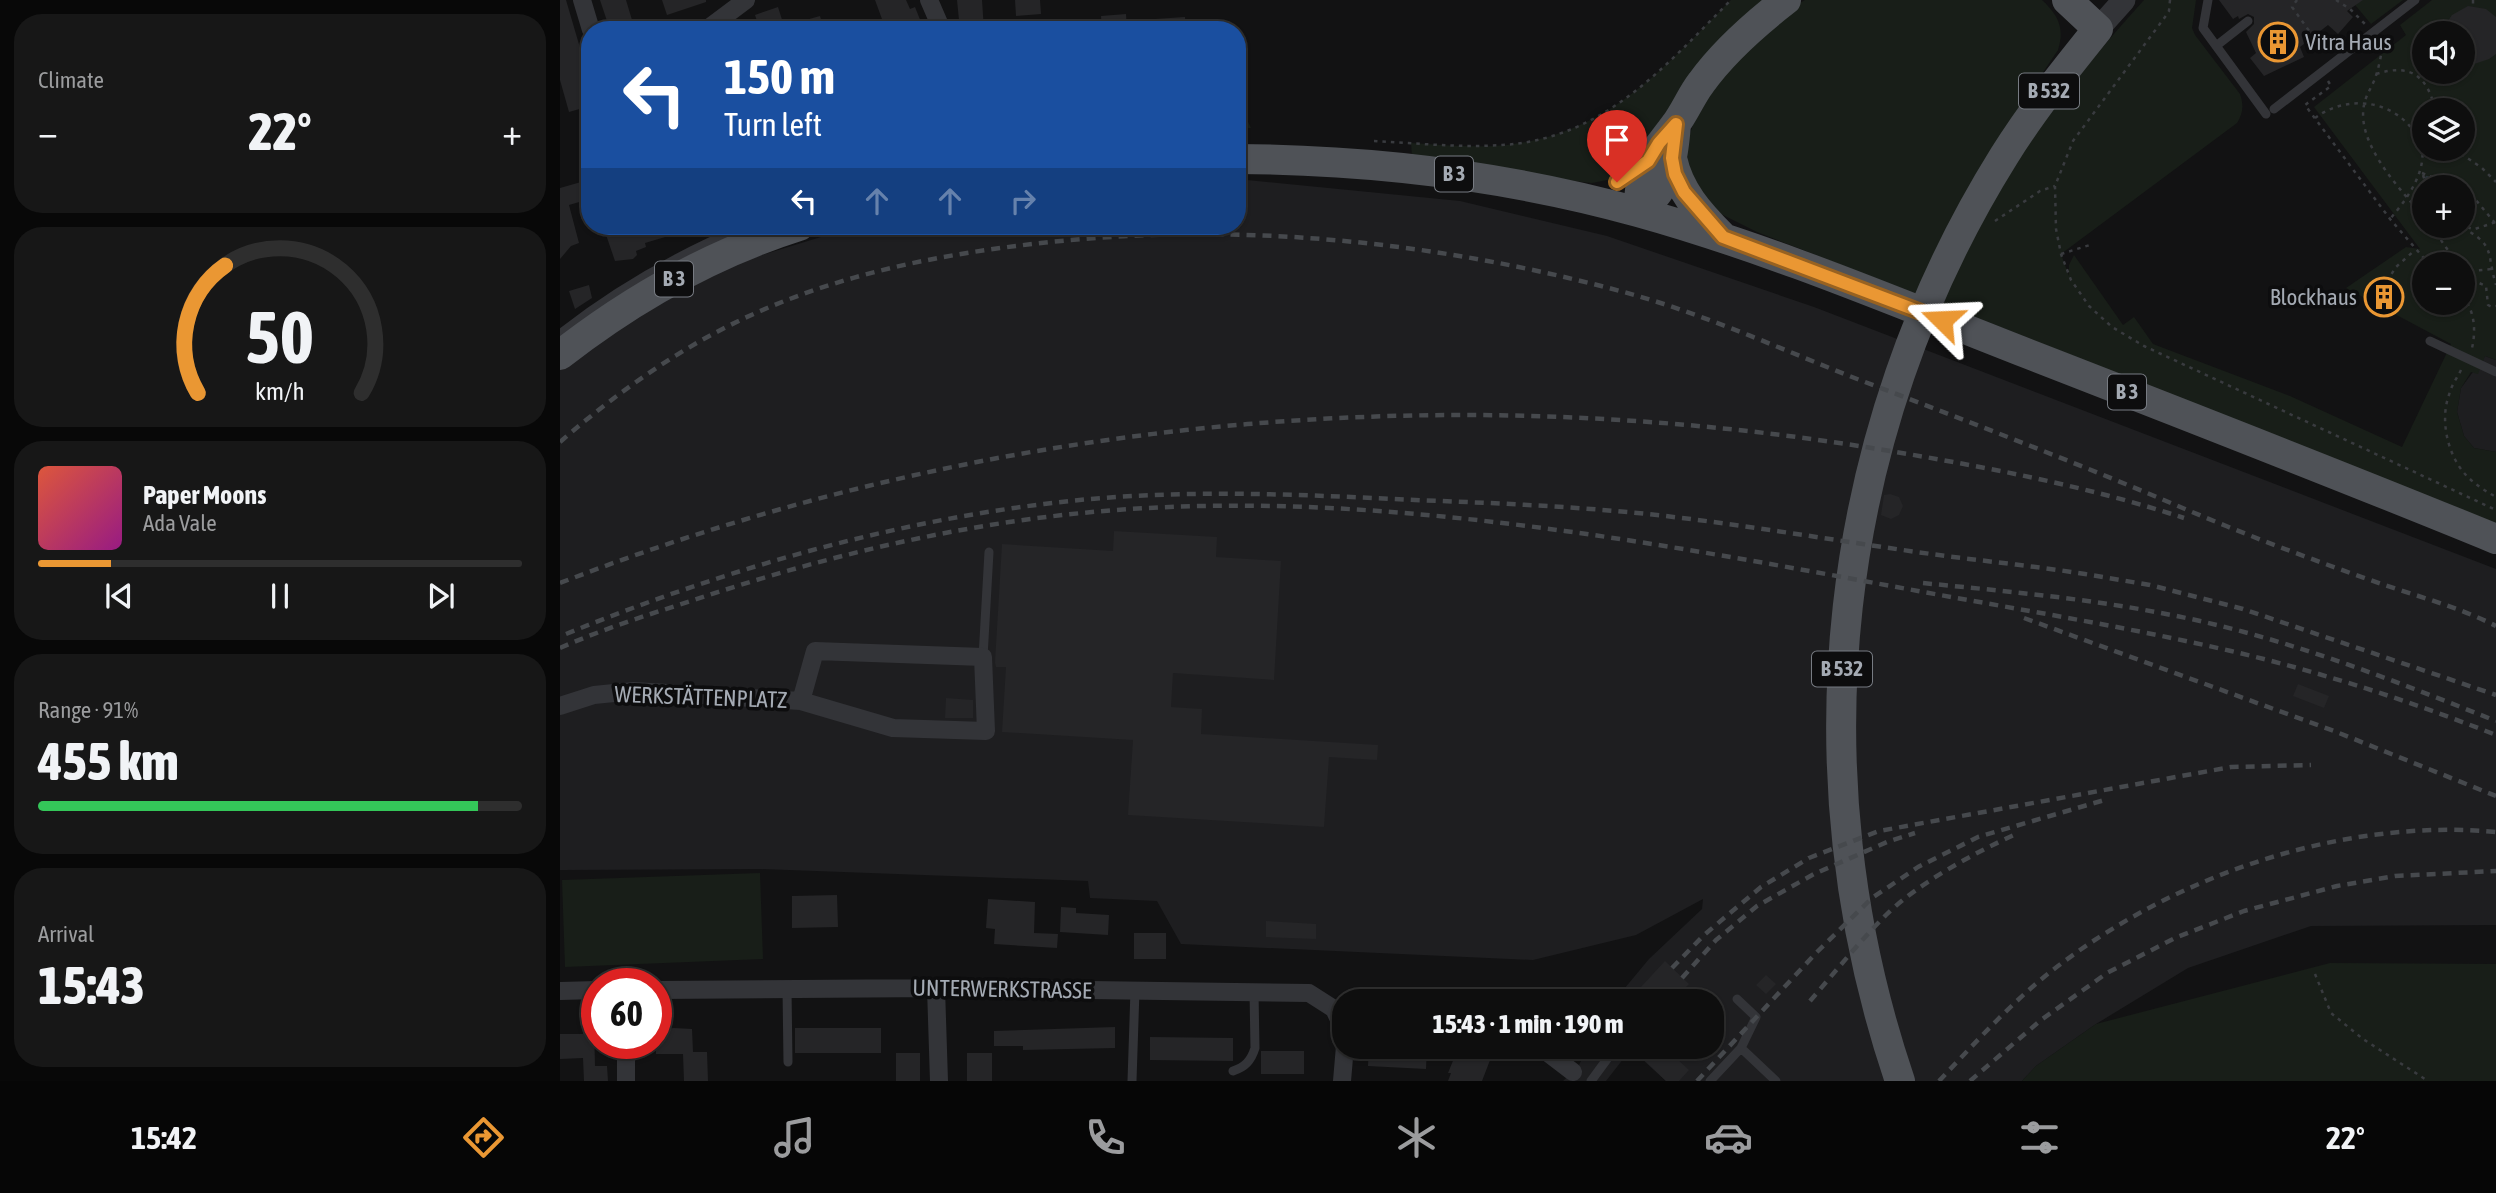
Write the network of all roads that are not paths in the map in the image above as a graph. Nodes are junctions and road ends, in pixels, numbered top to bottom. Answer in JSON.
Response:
{"nodes":[{"id":1,"x":582,"y":0,"type":"edge"},
{"id":2,"x":746,"y":0,"type":"edge"},
{"id":3,"x":929,"y":0,"type":"edge"},
{"id":4,"x":1786,"y":0,"type":"edge"},
{"id":5,"x":2067,"y":0,"type":"edge"},
{"id":6,"x":2124,"y":0,"type":"edge"},
{"id":7,"x":2208,"y":0,"type":"edge"},
{"id":8,"x":2415,"y":0,"type":"edge"},
{"id":9,"x":588,"y":21,"type":"edge"},
{"id":10,"x":718,"y":21,"type":"edge"},
{"id":11,"x":938,"y":21,"type":"edge"},
{"id":12,"x":2248,"y":21,"type":"dead end"},
{"id":13,"x":2098,"y":29,"type":"junction"},
{"id":14,"x":2216,"y":46,"type":"junction"},
{"id":15,"x":1246,"y":159,"type":"edge"},
{"id":16,"x":1660,"y":160,"type":"junction"},
{"id":17,"x":1583,"y":198,"type":"junction"},
{"id":18,"x":1639,"y":212,"type":"junction"},
{"id":19,"x":726,"y":235,"type":"edge"},
{"id":20,"x":775,"y":235,"type":"edge"},
{"id":21,"x":1723,"y":237,"type":"junction"},
{"id":22,"x":560,"y":334,"type":"edge"},
{"id":23,"x":2430,"y":341,"type":"dead end"},
{"id":24,"x":560,"y":355,"type":"edge"},
{"id":25,"x":2496,"y":372,"type":"edge"},
{"id":26,"x":2496,"y":539,"type":"edge"},
{"id":27,"x":989,"y":552,"type":"dead end"},
{"id":28,"x":983,"y":657,"type":"junction"},
{"id":29,"x":801,"y":701,"type":"junction"},
{"id":30,"x":560,"y":706,"type":"edge"},
{"id":31,"x":936,"y":988,"type":"junction"},
{"id":32,"x":787,"y":989,"type":"junction"},
{"id":33,"x":581,"y":990,"type":"edge"},
{"id":34,"x":672,"y":990,"type":"edge"},
{"id":35,"x":1135,"y":990,"type":"junction"},
{"id":36,"x":560,"y":991,"type":"edge"},
{"id":37,"x":1254,"y":992,"type":"junction"},
{"id":38,"x":1737,"y":999,"type":"dead end"},
{"id":39,"x":1332,"y":1005,"type":"edge"},
{"id":40,"x":1741,"y":1048,"type":"junction"},
{"id":41,"x":626,"y":1059,"type":"edge"},
{"id":42,"x":1344,"y":1059,"type":"edge"},
{"id":43,"x":1554,"y":1059,"type":"edge"},
{"id":44,"x":1607,"y":1059,"type":"edge"},
{"id":45,"x":788,"y":1062,"type":"dead end"},
{"id":46,"x":1233,"y":1071,"type":"dead end"},
{"id":47,"x":1577,"y":1077,"type":"edge"},
{"id":48,"x":626,"y":1081,"type":"edge"},
{"id":49,"x":939,"y":1081,"type":"edge"},
{"id":50,"x":1132,"y":1081,"type":"edge"},
{"id":51,"x":1342,"y":1081,"type":"edge"},
{"id":52,"x":1591,"y":1081,"type":"edge"},
{"id":53,"x":1710,"y":1081,"type":"edge"},
{"id":54,"x":1776,"y":1081,"type":"edge"},
{"id":55,"x":1900,"y":1081,"type":"edge"}],
"edges":[{"from":1,"to":9,"type":"street"},
{"from":2,"to":10,"type":"street"},
{"from":3,"to":11,"type":"street"},
{"from":4,"to":16,"type":"main road"},
{"from":5,"to":13,"type":"main road"},
{"from":6,"to":13,"type":"street"},
{"from":7,"to":14,"type":"lane"},
{"from":8,"to":14,"type":"lane"},
{"from":12,"to":14,"type":"lane"},
{"from":13,"to":55,"type":"main road","number":"B 532"},
{"from":15,"to":17,"type":"main road","number":"B 3"},
{"from":16,"to":17,"type":"main road"},
{"from":16,"to":18,"type":"main road"},
{"from":16,"to":21,"type":"main road"},
{"from":17,"to":18,"type":"main road","number":"B 3"},
{"from":18,"to":21,"type":"main road","number":"B 3"},
{"from":19,"to":22,"type":"lane"},
{"from":20,"to":24,"type":"main road","number":"B 3"},
{"from":21,"to":26,"type":"main road","number":"B 3"},
{"from":23,"to":25,"type":"lane"},
{"from":27,"to":28,"type":"lane"},
{"from":28,"to":29,"type":"street","name":"WERKSTÄTTENPLATZ"},
{"from":28,"to":29,"type":"street","name":"WERKSTÄTTENPLATZ"},
{"from":29,"to":30,"type":"street","name":"WERKSTÄTTENPLATZ"},
{"from":31,"to":32,"type":"street","name":"UNTERWERKSTRASSE"},
{"from":31,"to":35,"type":"street","name":"UNTERWERKSTRASSE"},
{"from":31,"to":49,"type":"street"},
{"from":32,"to":34,"type":"street","name":"UNTERWERKSTRASSE"},
{"from":32,"to":45,"type":"lane"},
{"from":33,"to":36,"type":"street"},
{"from":35,"to":37,"type":"street","name":"UNTERWERKSTRASSE"},
{"from":35,"to":50,"type":"lane"},
{"from":37,"to":39,"type":"street","name":"UNTERWERKSTRASSE"},
{"from":37,"to":46,"type":"lane"},
{"from":38,"to":40,"type":"lane"},
{"from":40,"to":53,"type":"lane"},
{"from":40,"to":54,"type":"lane"},
{"from":41,"to":48,"type":"street"},
{"from":42,"to":51,"type":"street"},
{"from":43,"to":47,"type":"street"},
{"from":44,"to":52,"type":"lane"}]}
